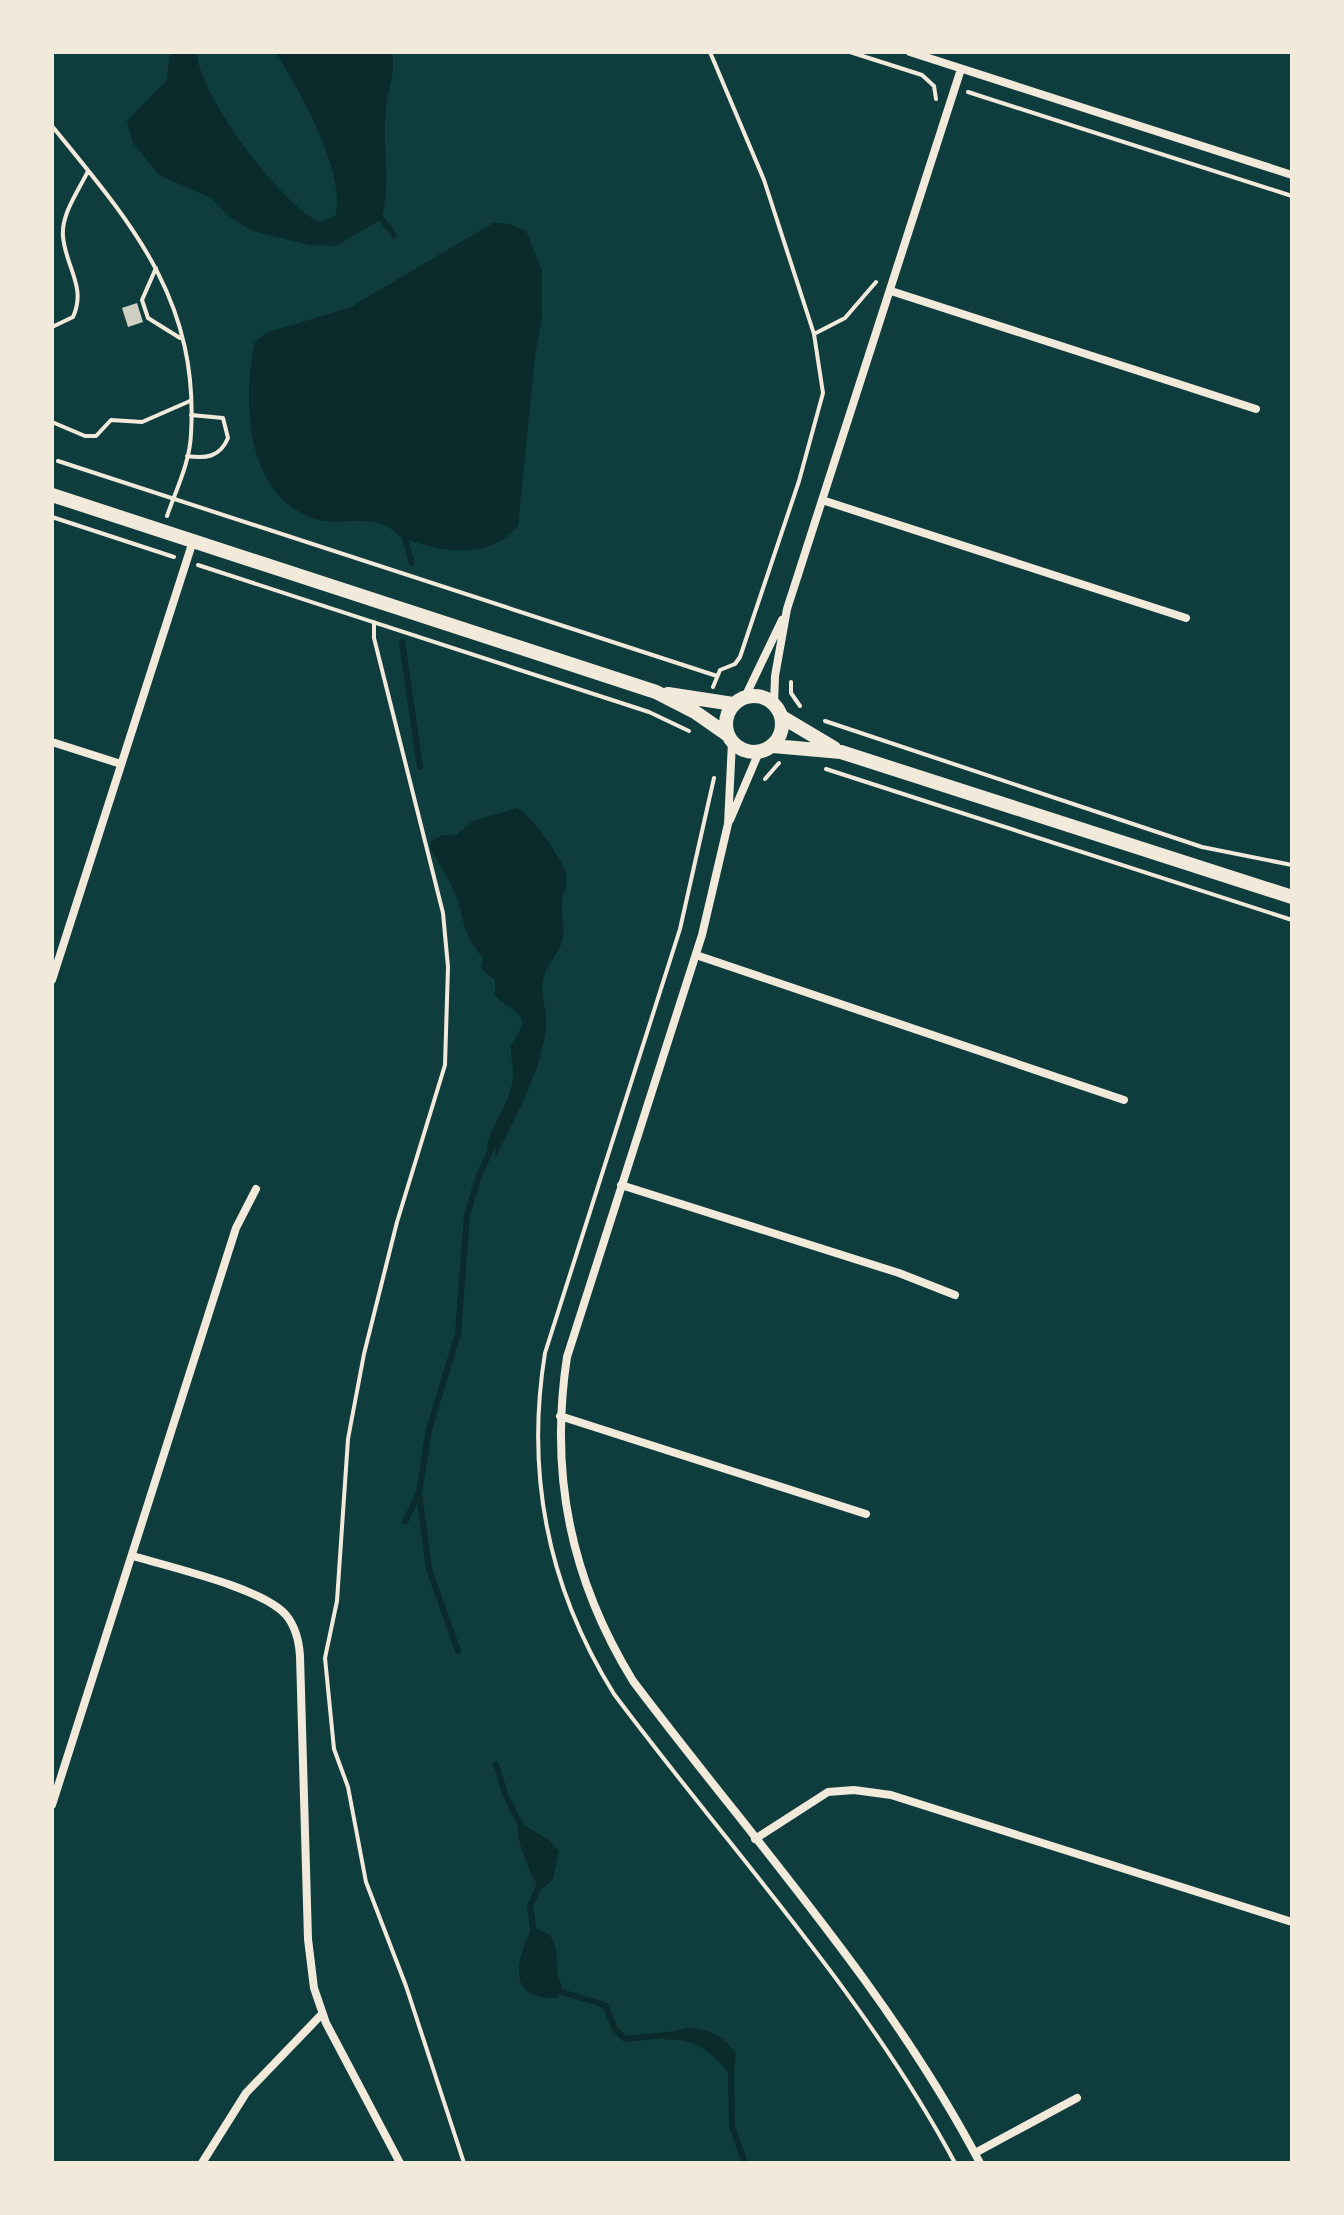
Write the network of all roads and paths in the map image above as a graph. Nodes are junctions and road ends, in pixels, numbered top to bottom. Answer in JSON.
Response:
{"nodes":[{"id":1,"x":710,"y":52,"type":"edge"},
{"id":2,"x":850,"y":52,"type":"edge"},
{"id":3,"x":910,"y":52,"type":"edge"},
{"id":4,"x":961,"y":69,"type":"junction"},
{"id":5,"x":934,"y":86,"type":"junction"},
{"id":6,"x":955,"y":90,"type":"junction"},
{"id":7,"x":936,"y":100,"type":"dead end"},
{"id":8,"x":52,"y":126,"type":"edge"},
{"id":9,"x":88,"y":171,"type":"junction"},
{"id":10,"x":1292,"y":175,"type":"edge"},
{"id":11,"x":1292,"y":196,"type":"edge"},
{"id":12,"x":157,"y":266,"type":"junction"},
{"id":13,"x":877,"y":281,"type":"dead end"},
{"id":14,"x":891,"y":291,"type":"junction"},
{"id":15,"x":52,"y":327,"type":"edge"},
{"id":16,"x":814,"y":334,"type":"junction"},
{"id":17,"x":181,"y":339,"type":"junction"},
{"id":18,"x":190,"y":401,"type":"junction"},
{"id":19,"x":1256,"y":409,"type":"dead end"},
{"id":20,"x":191,"y":415,"type":"junction"},
{"id":21,"x":52,"y":422,"type":"edge"},
{"id":22,"x":187,"y":456,"type":"junction"},
{"id":23,"x":58,"y":461,"type":"dead end"},
{"id":24,"x":52,"y":495,"type":"edge"},
{"id":25,"x":173,"y":498,"type":"junction"},
{"id":26,"x":822,"y":500,"type":"junction"},
{"id":27,"x":52,"y":517,"type":"edge"},
{"id":28,"x":193,"y":541,"type":"junction"},
{"id":29,"x":187,"y":561,"type":"junction"},
{"id":30,"x":787,"y":609,"type":"junction"},
{"id":31,"x":1186,"y":618,"type":"dead end"},
{"id":32,"x":374,"y":622,"type":"junction"},
{"id":33,"x":717,"y":676,"type":"junction"},
{"id":34,"x":791,"y":681,"type":"dead end"},
{"id":35,"x":656,"y":692,"type":"junction"},
{"id":36,"x":708,"y":700,"type":"junction"},
{"id":37,"x":739,"y":700,"type":"junction"},
{"id":38,"x":778,"y":711,"type":"junction"},
{"id":39,"x":808,"y":711,"type":"dead end"},
{"id":40,"x":703,"y":716,"type":"junction"},
{"id":41,"x":817,"y":717,"type":"dead end"},
{"id":42,"x":730,"y":738,"type":"junction"},
{"id":43,"x":52,"y":742,"type":"edge"},
{"id":44,"x":773,"y":746,"type":"junction"},
{"id":45,"x":759,"y":752,"type":"junction"},
{"id":46,"x":841,"y":752,"type":"junction"},
{"id":47,"x":782,"y":761,"type":"dead end"},
{"id":48,"x":121,"y":764,"type":"junction"},
{"id":49,"x":813,"y":765,"type":"dead end"},
{"id":50,"x":715,"y":777,"type":"dead end"},
{"id":51,"x":765,"y":779,"type":"dead end"},
{"id":52,"x":728,"y":824,"type":"junction"},
{"id":53,"x":1292,"y":865,"type":"edge"},
{"id":54,"x":1292,"y":897,"type":"edge"},
{"id":55,"x":1292,"y":920,"type":"edge"},
{"id":56,"x":696,"y":955,"type":"junction"},
{"id":57,"x":52,"y":980,"type":"edge"},
{"id":58,"x":1124,"y":1100,"type":"dead end"},
{"id":59,"x":621,"y":1185,"type":"junction"},
{"id":60,"x":256,"y":1189,"type":"dead end"},
{"id":61,"x":955,"y":1295,"type":"dead end"},
{"id":62,"x":560,"y":1416,"type":"junction"},
{"id":63,"x":866,"y":1514,"type":"dead end"},
{"id":64,"x":133,"y":1556,"type":"junction"},
{"id":65,"x":52,"y":1805,"type":"edge"},
{"id":66,"x":755,"y":1839,"type":"junction"},
{"id":67,"x":1292,"y":1922,"type":"edge"},
{"id":68,"x":322,"y":2014,"type":"junction"},
{"id":69,"x":1077,"y":2098,"type":"dead end"},
{"id":70,"x":975,"y":2153,"type":"junction"},
{"id":71,"x":202,"y":2163,"type":"edge"},
{"id":72,"x":400,"y":2163,"type":"edge"},
{"id":73,"x":464,"y":2163,"type":"edge"},
{"id":74,"x":955,"y":2163,"type":"edge"},
{"id":75,"x":980,"y":2163,"type":"edge"}],
"edges":[{"from":1,"to":16,"type":"path"},
{"from":2,"to":5,"type":"path"},
{"from":3,"to":4,"type":"street"},
{"from":4,"to":6,"type":"street"},
{"from":4,"to":10,"type":"street"},
{"from":5,"to":6,"type":"path"},
{"from":5,"to":7,"type":"path"},
{"from":6,"to":11,"type":"path"},
{"from":6,"to":14,"type":"street"},
{"from":8,"to":9,"type":"path"},
{"from":9,"to":12,"type":"path"},
{"from":9,"to":15,"type":"path"},
{"from":12,"to":17,"type":"path"},
{"from":12,"to":17,"type":"path"},
{"from":13,"to":16,"type":"path"},
{"from":14,"to":19,"type":"street"},
{"from":14,"to":26,"type":"street"},
{"from":16,"to":33,"type":"path"},
{"from":17,"to":18,"type":"path"},
{"from":18,"to":20,"type":"path"},
{"from":18,"to":21,"type":"path"},
{"from":20,"to":22,"type":"path"},
{"from":20,"to":22,"type":"path"},
{"from":22,"to":25,"type":"path"},
{"from":23,"to":25,"type":"path"},
{"from":24,"to":28,"type":"main road"},
{"from":25,"to":33,"type":"path"},
{"from":26,"to":30,"type":"street"},
{"from":26,"to":31,"type":"street"},
{"from":27,"to":29,"type":"path"},
{"from":28,"to":29,"type":"street"},
{"from":28,"to":35,"type":"main road"},
{"from":29,"to":32,"type":"path"},
{"from":29,"to":48,"type":"street"},
{"from":30,"to":37,"type":"street"},
{"from":30,"to":38,"type":"street"},
{"from":32,"to":40,"type":"path"},
{"from":32,"to":73,"type":"path"},
{"from":33,"to":36,"type":"path"},
{"from":34,"to":39,"type":"path"},
{"from":35,"to":36,"type":"main road"},
{"from":35,"to":40,"type":"main road"},
{"from":36,"to":37,"type":"main road"},
{"from":37,"to":38,"type":"main road"},
{"from":37,"to":42,"type":"main road"},
{"from":38,"to":44,"type":"main road"},
{"from":38,"to":46,"type":"main road"},
{"from":40,"to":42,"type":"main road"},
{"from":41,"to":53,"type":"path"},
{"from":42,"to":45,"type":"main road"},
{"from":42,"to":52,"type":"street"},
{"from":43,"to":48,"type":"street"},
{"from":44,"to":45,"type":"main road"},
{"from":44,"to":46,"type":"main road"},
{"from":45,"to":52,"type":"street"},
{"from":46,"to":54,"type":"main road"},
{"from":47,"to":51,"type":"path"},
{"from":48,"to":57,"type":"street"},
{"from":49,"to":55,"type":"path"},
{"from":50,"to":74,"type":"path"},
{"from":52,"to":56,"type":"street"},
{"from":56,"to":58,"type":"street"},
{"from":56,"to":59,"type":"street"},
{"from":59,"to":61,"type":"street"},
{"from":59,"to":62,"type":"street"},
{"from":60,"to":64,"type":"street"},
{"from":62,"to":63,"type":"street"},
{"from":62,"to":66,"type":"street"},
{"from":64,"to":65,"type":"street"},
{"from":64,"to":68,"type":"street"},
{"from":66,"to":67,"type":"street"},
{"from":66,"to":70,"type":"street"},
{"from":68,"to":71,"type":"street"},
{"from":68,"to":72,"type":"street"},
{"from":69,"to":70,"type":"street"},
{"from":70,"to":75,"type":"street"}]}
